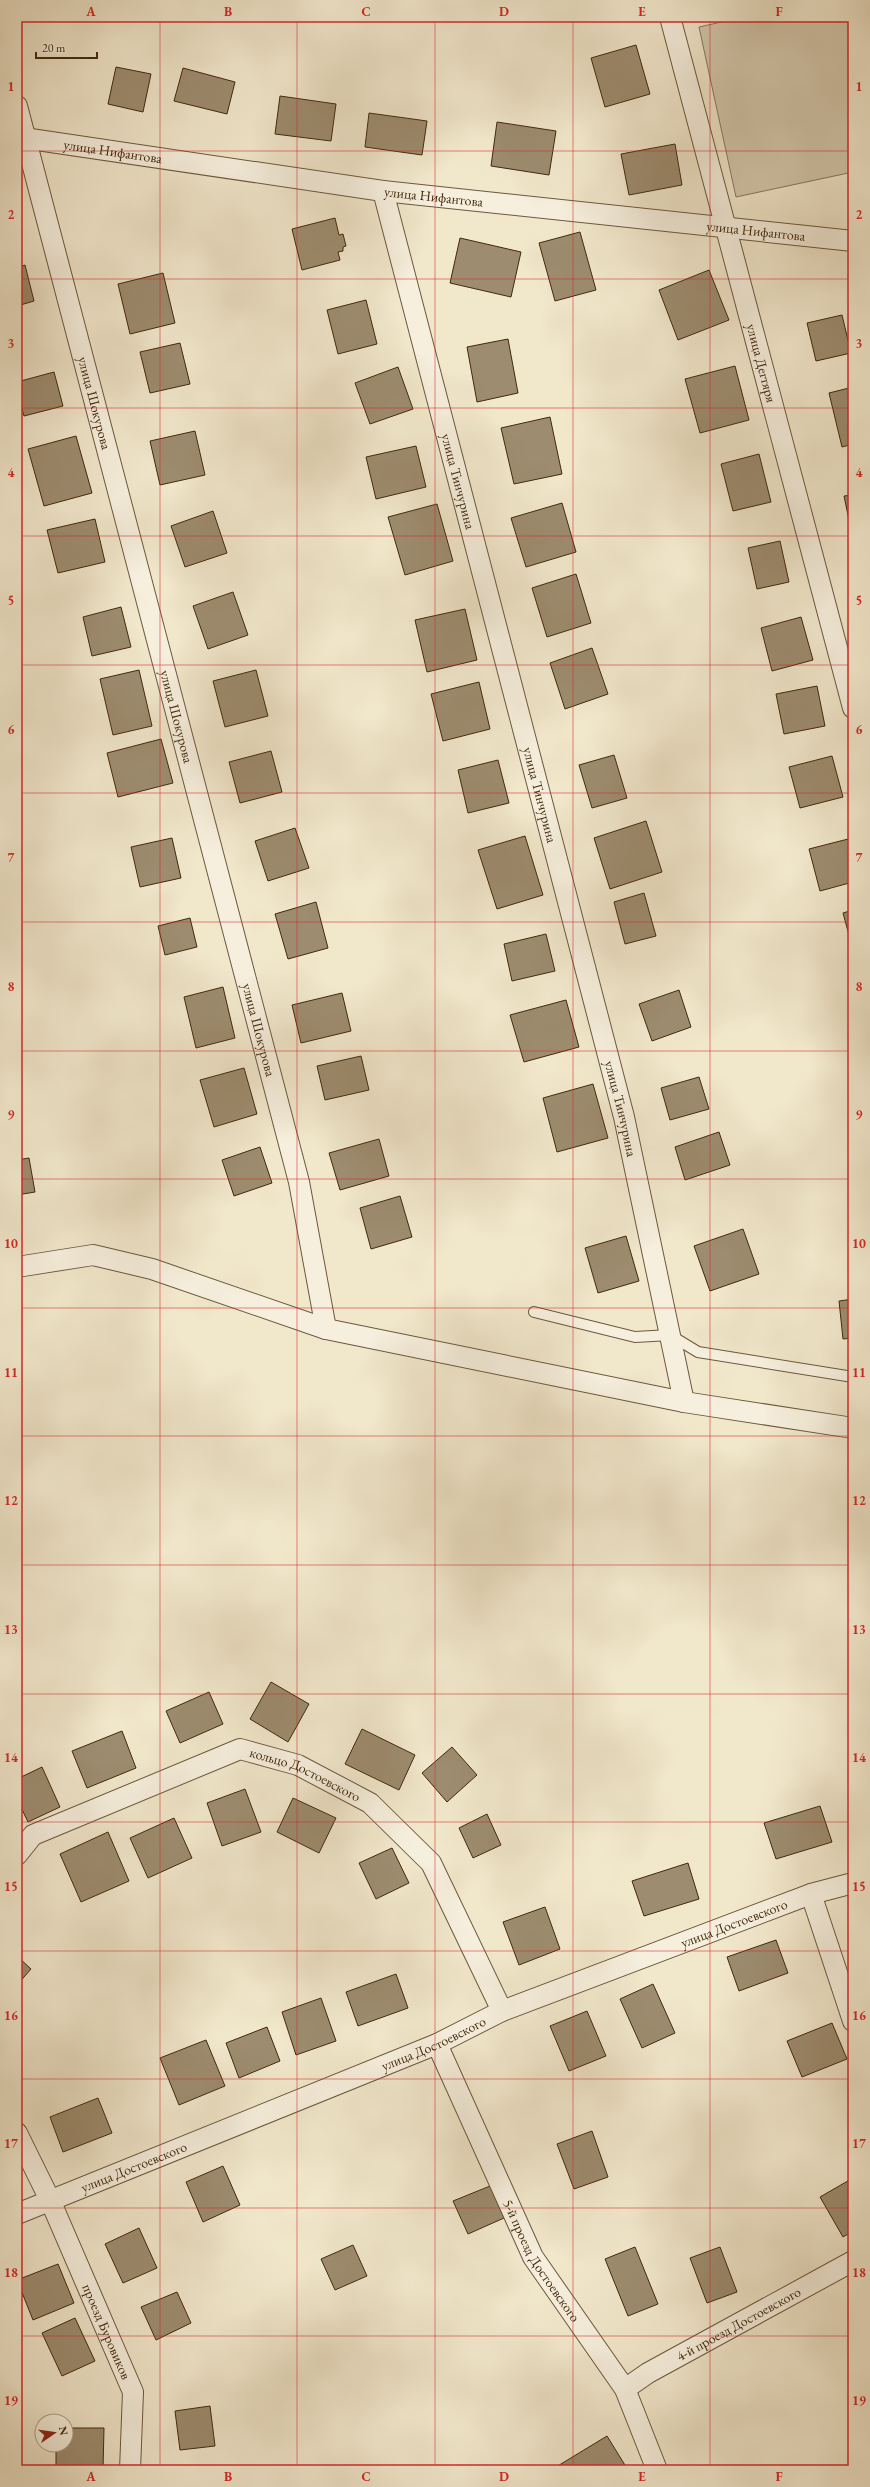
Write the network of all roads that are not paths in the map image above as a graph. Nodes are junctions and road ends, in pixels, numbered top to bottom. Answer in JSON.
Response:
{"nodes":[{"id":1,"x":670,"y":17,"type":"edge"},
{"id":2,"x":17,"y":106,"type":"edge"},
{"id":3,"x":21,"y":137,"type":"edge"},
{"id":4,"x":383,"y":191,"type":"junction"},
{"id":5,"x":727,"y":227,"type":"junction"},
{"id":6,"x":853,"y":241,"type":"edge"},
{"id":7,"x":853,"y":708,"type":"edge"},
{"id":8,"x":17,"y":1267,"type":"edge"},
{"id":9,"x":534,"y":1312,"type":"dead end"},
{"id":10,"x":326,"y":1329,"type":"junction"},
{"id":11,"x":670,"y":1335,"type":"junction"},
{"id":12,"x":853,"y":1377,"type":"edge"},
{"id":13,"x":684,"y":1402,"type":"junction"},
{"id":14,"x":853,"y":1428,"type":"edge"},
{"id":15,"x":17,"y":1856,"type":"edge"},
{"id":16,"x":853,"y":1883,"type":"edge"},
{"id":17,"x":811,"y":1894,"type":"junction"},
{"id":18,"x":502,"y":2010,"type":"junction"},
{"id":19,"x":853,"y":2021,"type":"edge"},
{"id":20,"x":437,"y":2044,"type":"junction"},
{"id":21,"x":17,"y":2132,"type":"edge"},
{"id":22,"x":50,"y":2200,"type":"junction"},
{"id":23,"x":17,"y":2214,"type":"edge"},
{"id":24,"x":853,"y":2261,"type":"edge"},
{"id":25,"x":625,"y":2390,"type":"junction"},
{"id":26,"x":130,"y":2470,"type":"edge"},
{"id":27,"x":657,"y":2470,"type":"edge"}],
"edges":[{"from":1,"to":5,"type":"street","name":"улица Дегтяря"},
{"from":2,"to":3,"type":"street","name":"улица Шокурова"},
{"from":3,"to":4,"type":"street","name":"улица Нифантова"},
{"from":3,"to":10,"type":"street","name":"улица Шокурова"},
{"from":4,"to":5,"type":"street","name":"улица Нифантова"},
{"from":4,"to":11,"type":"street","name":"улица Тинчурина"},
{"from":5,"to":6,"type":"street","name":"улица Нифантова"},
{"from":5,"to":7,"type":"street","name":"улица Дегтяря"},
{"from":8,"to":10,"type":"street"},
{"from":9,"to":11,"type":"lane"},
{"from":10,"to":13,"type":"street"},
{"from":11,"to":12,"type":"lane"},
{"from":11,"to":13,"type":"street","name":"улица Тинчурина"},
{"from":13,"to":14,"type":"street"},
{"from":15,"to":18,"type":"street","name":"кольцо Достоевского"},
{"from":16,"to":17,"type":"street","name":"улица Достоевского"},
{"from":17,"to":18,"type":"street","name":"улица Достоевского"},
{"from":17,"to":19,"type":"street"},
{"from":18,"to":20,"type":"street","name":"улица Достоевского"},
{"from":20,"to":22,"type":"street","name":"улица Достоевского"},
{"from":20,"to":25,"type":"street","name":"5-й проезд Достоевского"},
{"from":21,"to":22,"type":"street"},
{"from":22,"to":23,"type":"street","name":"улица Достоевского"},
{"from":22,"to":26,"type":"street","name":"проезд Буровиков"},
{"from":24,"to":25,"type":"street","name":"4-й проезд Достоевского"},
{"from":25,"to":27,"type":"street","name":"5-й проезд Достоевского"}]}
